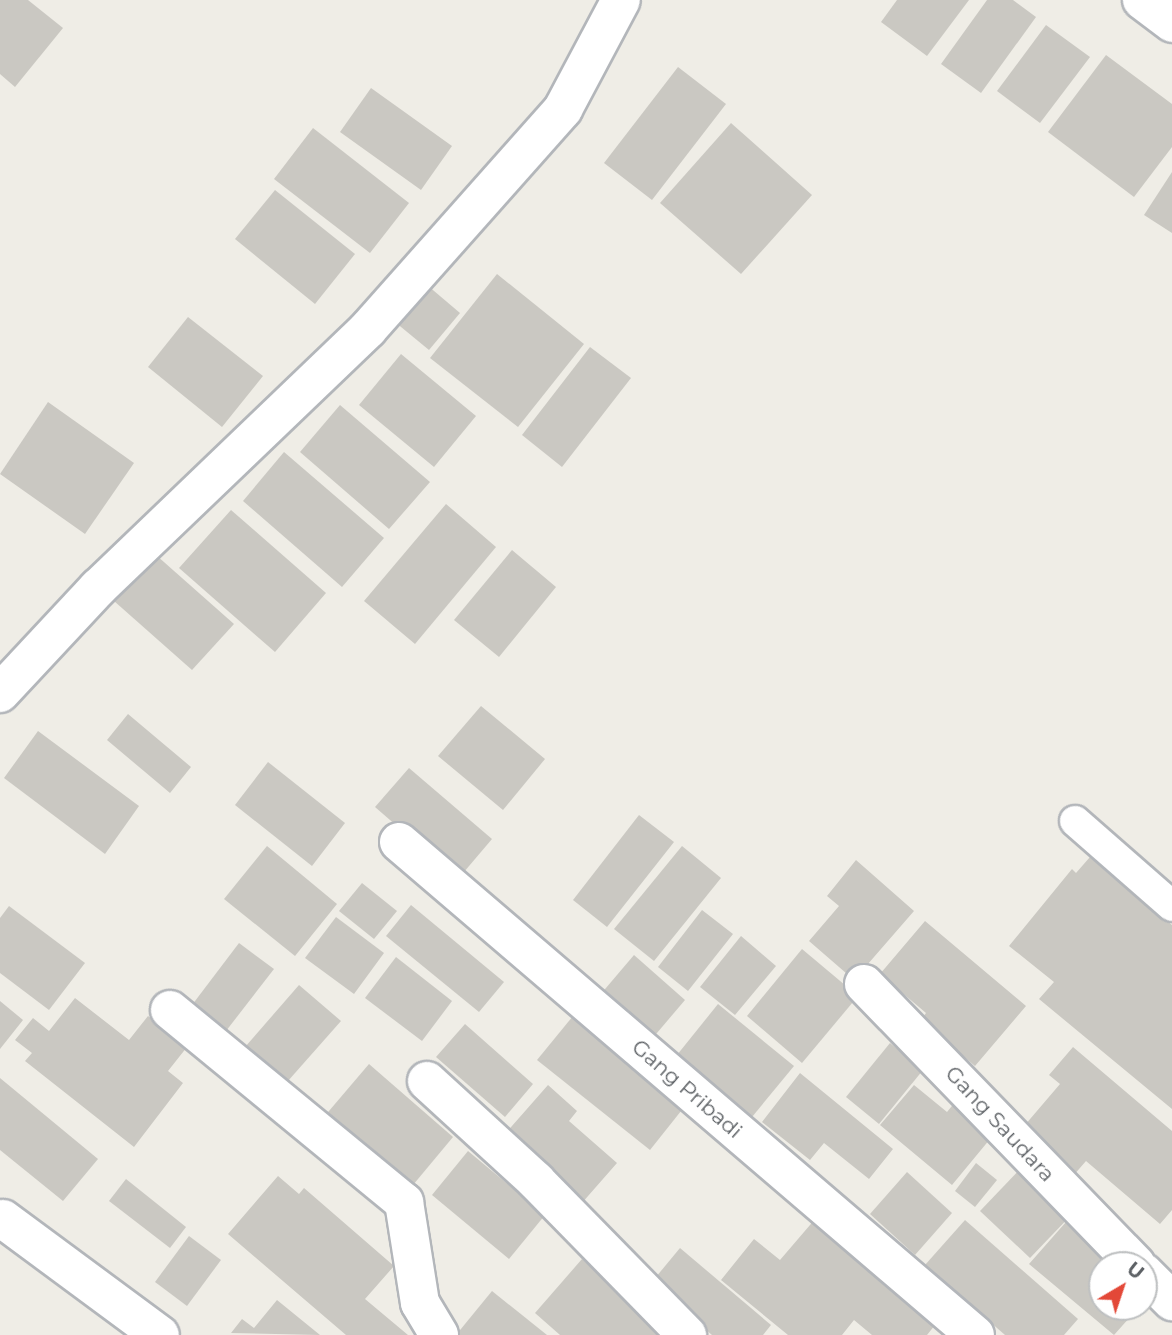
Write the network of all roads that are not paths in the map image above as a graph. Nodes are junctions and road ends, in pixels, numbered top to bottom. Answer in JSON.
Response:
{"nodes":[{"id":1,"x":621,"y":0,"type":"edge"},
{"id":2,"x":1142,"y":0,"type":"edge"},
{"id":3,"x":1172,"y":23,"type":"edge"},
{"id":4,"x":0,"y":693,"type":"edge"},
{"id":5,"x":1076,"y":821,"type":"dead end"},
{"id":6,"x":399,"y":842,"type":"dead end"},
{"id":7,"x":1172,"y":906,"type":"edge"},
{"id":8,"x":864,"y":984,"type":"dead end"},
{"id":9,"x":170,"y":1010,"type":"dead end"},
{"id":10,"x":427,"y":1081,"type":"dead end"},
{"id":11,"x":3,"y":1219,"type":"dead end"},
{"id":12,"x":1122,"y":1251,"type":"edge"},
{"id":13,"x":1158,"y":1287,"type":"edge"},
{"id":14,"x":1172,"y":1301,"type":"edge"},
{"id":15,"x":160,"y":1335,"type":"edge"},
{"id":16,"x":439,"y":1335,"type":"edge"},
{"id":17,"x":687,"y":1335,"type":"edge"},
{"id":18,"x":975,"y":1335,"type":"edge"}],
"edges":[{"from":1,"to":4,"type":"street"},
{"from":2,"to":3,"type":"street"},
{"from":5,"to":7,"type":"lane"},
{"from":6,"to":18,"type":"street","name":"Gang Pribadi"},
{"from":8,"to":12,"type":"street","name":"Gang Saudara"},
{"from":9,"to":16,"type":"street"},
{"from":10,"to":17,"type":"street"},
{"from":11,"to":15,"type":"street"},
{"from":13,"to":14,"type":"street"}]}
